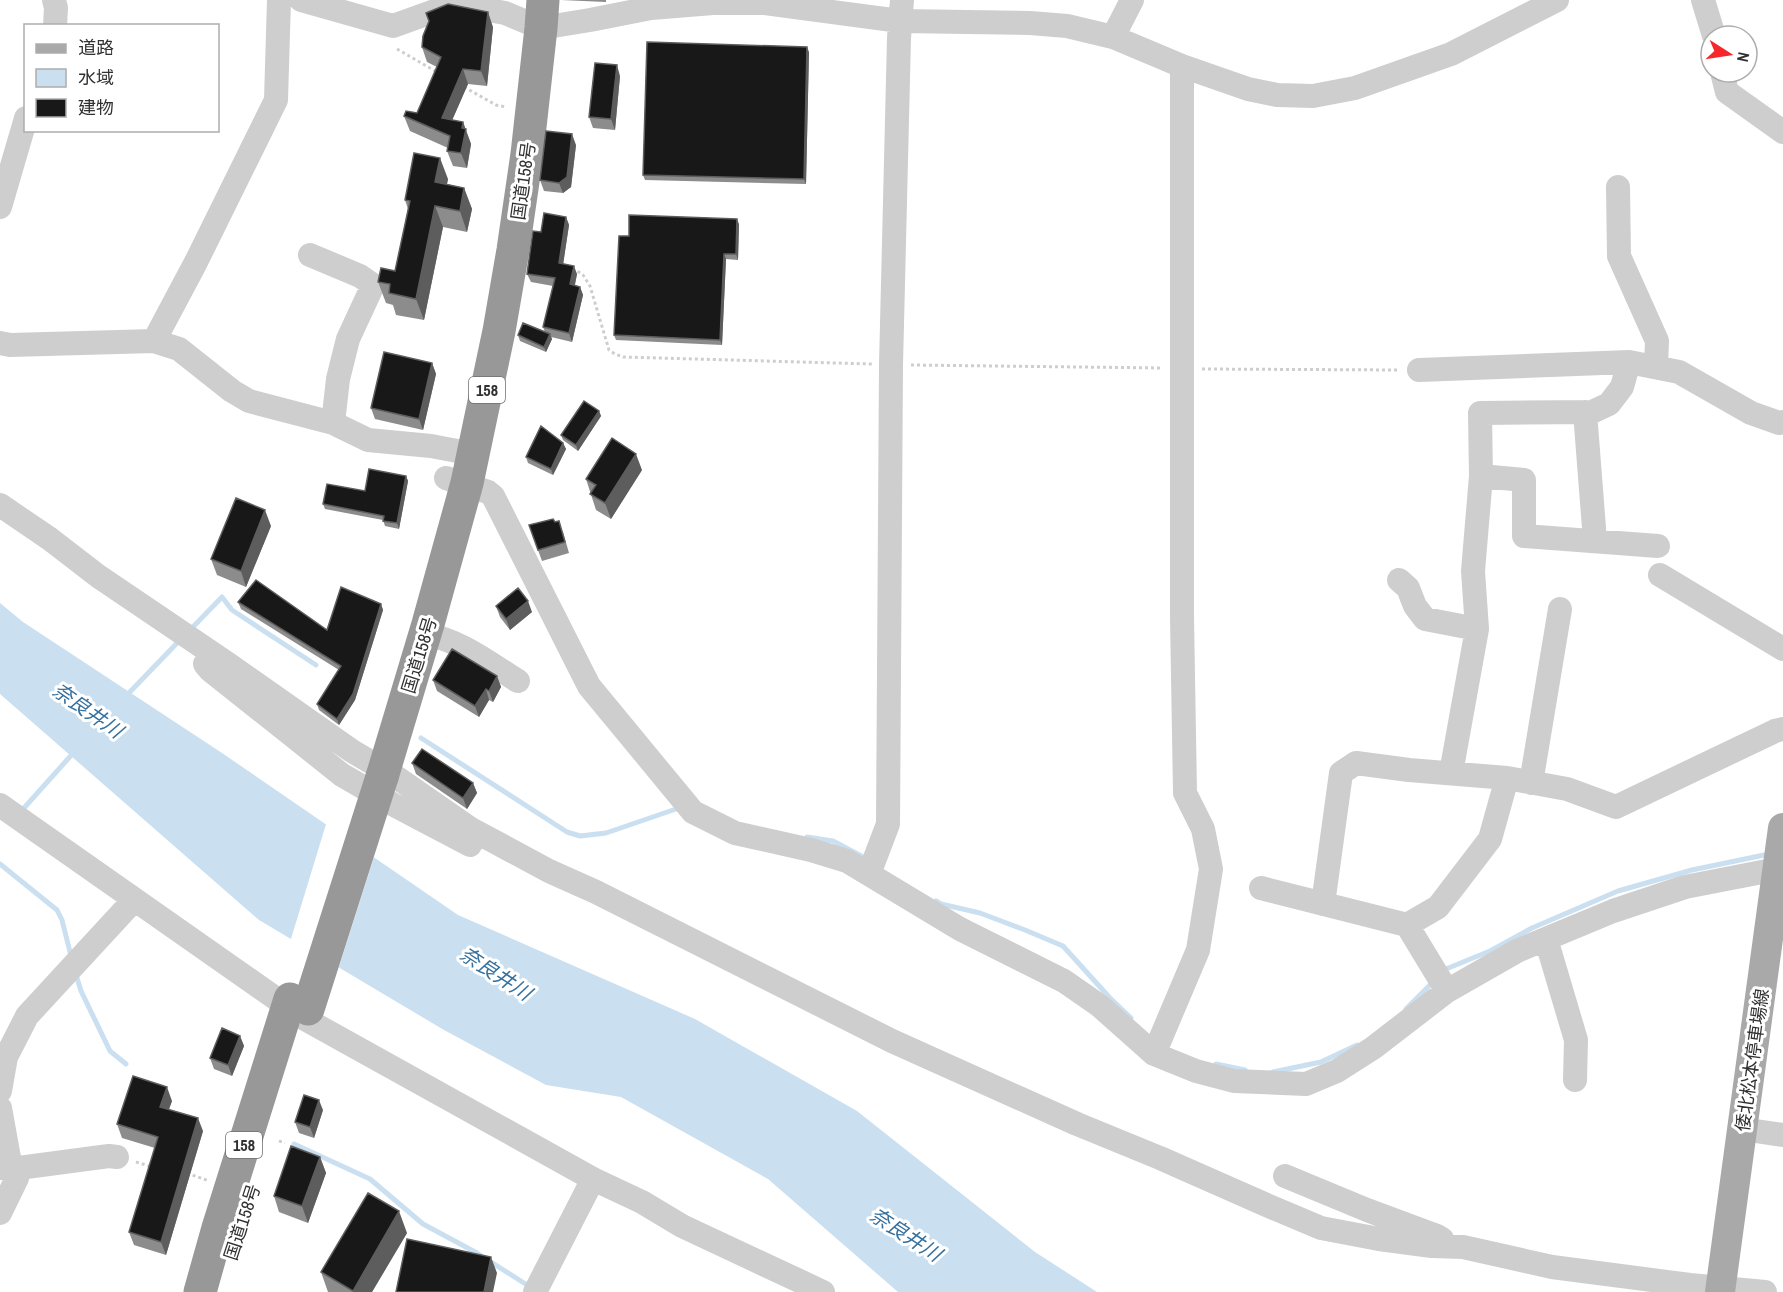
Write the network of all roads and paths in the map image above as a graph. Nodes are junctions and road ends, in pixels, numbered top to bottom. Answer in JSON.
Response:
{"nodes":[{"id":1,"x":279,"y":0,"type":"edge"},
{"id":2,"x":301,"y":0,"type":"edge"},
{"id":3,"x":1132,"y":0,"type":"edge"},
{"id":4,"x":1702,"y":0,"type":"edge"},
{"id":5,"x":1546,"y":2,"type":"edge"},
{"id":6,"x":901,"y":10,"type":"edge"},
{"id":7,"x":533,"y":12,"type":"edge"},
{"id":8,"x":1710,"y":24,"type":"edge"},
{"id":9,"x":1113,"y":38,"type":"junction"},
{"id":10,"x":397,"y":49,"type":"dead end"},
{"id":11,"x":1182,"y":66,"type":"junction"},
{"id":12,"x":446,"y":77,"type":"edge"},
{"id":13,"x":456,"y":82,"type":"edge"},
{"id":14,"x":1725,"y":84,"type":"edge"},
{"id":15,"x":514,"y":108,"type":"junction"},
{"id":16,"x":24,"y":121,"type":"edge"},
{"id":17,"x":1783,"y":132,"type":"edge"},
{"id":18,"x":8,"y":149,"type":"edge"},
{"id":19,"x":1618,"y":187,"type":"dead end"},
{"id":20,"x":0,"y":207,"type":"edge"},
{"id":21,"x":310,"y":255,"type":"dead end"},
{"id":22,"x":566,"y":269,"type":"edge"},
{"id":23,"x":154,"y":341,"type":"junction"},
{"id":24,"x":0,"y":343,"type":"edge"},
{"id":25,"x":1629,"y":362,"type":"junction"},
{"id":26,"x":891,"y":365,"type":"junction"},
{"id":27,"x":1656,"y":367,"type":"junction"},
{"id":28,"x":1182,"y":368,"type":"junction"},
{"id":29,"x":1419,"y":370,"type":"joint"},
{"id":30,"x":1585,"y":412,"type":"junction"},
{"id":31,"x":1783,"y":422,"type":"edge"},
{"id":32,"x":333,"y":423,"type":"junction"},
{"id":33,"x":459,"y":466,"type":"junction"},
{"id":34,"x":1481,"y":476,"type":"junction"},
{"id":35,"x":0,"y":505,"type":"edge"},
{"id":36,"x":1594,"y":542,"type":"junction"},
{"id":37,"x":1659,"y":546,"type":"dead end"},
{"id":38,"x":1660,"y":575,"type":"dead end"},
{"id":39,"x":1398,"y":580,"type":"dead end"},
{"id":40,"x":1560,"y":609,"type":"dead end"},
{"id":41,"x":169,"y":624,"type":"junction"},
{"id":42,"x":1477,"y":628,"type":"junction"},
{"id":43,"x":425,"y":634,"type":"junction"},
{"id":44,"x":1783,"y":649,"type":"edge"},
{"id":45,"x":518,"y":681,"type":"dead end"},
{"id":46,"x":1783,"y":729,"type":"edge"},
{"id":47,"x":374,"y":769,"type":"junction"},
{"id":48,"x":1451,"y":773,"type":"junction"},
{"id":49,"x":1507,"y":778,"type":"junction"},
{"id":50,"x":1532,"y":783,"type":"junction"},
{"id":51,"x":0,"y":805,"type":"edge"},
{"id":52,"x":1781,"y":854,"type":"edge"},
{"id":53,"x":869,"y":873,"type":"junction"},
{"id":54,"x":1261,"y":888,"type":"dead end"},
{"id":55,"x":596,"y":892,"type":"junction"},
{"id":56,"x":134,"y":900,"type":"junction"},
{"id":57,"x":1323,"y":904,"type":"junction"},
{"id":58,"x":1407,"y":925,"type":"junction"},
{"id":59,"x":1546,"y":939,"type":"junction"},
{"id":60,"x":1447,"y":991,"type":"junction"},
{"id":61,"x":298,"y":1009,"type":"junction"},
{"id":62,"x":1154,"y":1054,"type":"junction"},
{"id":63,"x":1575,"y":1080,"type":"dead end"},
{"id":64,"x":0,"y":1091,"type":"edge"},
{"id":65,"x":0,"y":1108,"type":"edge"},
{"id":66,"x":1742,"y":1129,"type":"junction"},
{"id":67,"x":1783,"y":1136,"type":"edge"},
{"id":68,"x":279,"y":1141,"type":"dead end"},
{"id":69,"x":285,"y":1143,"type":"dead end"},
{"id":70,"x":117,"y":1157,"type":"joint"},
{"id":71,"x":159,"y":1166,"type":"edge"},
{"id":72,"x":6,"y":1168,"type":"edge"},
{"id":73,"x":186,"y":1172,"type":"edge"},
{"id":74,"x":1285,"y":1176,"type":"dead end"},
{"id":75,"x":593,"y":1179,"type":"junction"},
{"id":76,"x":216,"y":1184,"type":"dead end"},
{"id":77,"x":0,"y":1213,"type":"edge"},
{"id":78,"x":1451,"y":1246,"type":"junction"},
{"id":79,"x":1720,"y":1290,"type":"edge"},
{"id":80,"x":200,"y":1292,"type":"edge"},
{"id":81,"x":220,"y":1292,"type":"edge"},
{"id":82,"x":535,"y":1292,"type":"edge"},
{"id":83,"x":823,"y":1292,"type":"edge"},
{"id":84,"x":1765,"y":1292,"type":"edge"}],
"edges":[{"from":1,"to":23,"type":"street"},
{"from":2,"to":7,"type":"street"},
{"from":3,"to":9,"type":"street"},
{"from":4,"to":8,"type":"street"},
{"from":5,"to":11,"type":"street"},
{"from":6,"to":7,"type":"street"},
{"from":6,"to":9,"type":"street"},
{"from":6,"to":26,"type":"street"},
{"from":7,"to":15,"type":"highway","name":"国道158号","number":"158"},
{"from":7,"to":33,"type":"highway","name":"国道158号","number":"158"},
{"from":9,"to":11,"type":"street"},
{"from":10,"to":12,"type":"path"},
{"from":11,"to":28,"type":"street"},
{"from":13,"to":15,"type":"path"},
{"from":14,"to":17,"type":"street"},
{"from":15,"to":33,"type":"highway","name":"国道158号","number":"158"},
{"from":16,"to":18,"type":"street"},
{"from":18,"to":20,"type":"street"},
{"from":19,"to":27,"type":"street"},
{"from":21,"to":32,"type":"street"},
{"from":22,"to":26,"type":"path"},
{"from":23,"to":24,"type":"street"},
{"from":23,"to":32,"type":"street"},
{"from":25,"to":27,"type":"street"},
{"from":25,"to":29,"type":"street"},
{"from":25,"to":30,"type":"street"},
{"from":26,"to":28,"type":"path"},
{"from":26,"to":53,"type":"street"},
{"from":27,"to":31,"type":"street"},
{"from":28,"to":29,"type":"path"},
{"from":28,"to":62,"type":"street"},
{"from":30,"to":34,"type":"street"},
{"from":30,"to":36,"type":"street"},
{"from":32,"to":33,"type":"street"},
{"from":33,"to":43,"type":"highway","name":"国道158号","number":"158"},
{"from":33,"to":47,"type":"highway","name":"国道158号","number":"158"},
{"from":33,"to":53,"type":"street"},
{"from":34,"to":36,"type":"street"},
{"from":34,"to":42,"type":"street"},
{"from":35,"to":41,"type":"street"},
{"from":36,"to":37,"type":"street"},
{"from":38,"to":44,"type":"street"},
{"from":39,"to":42,"type":"street"},
{"from":40,"to":50,"type":"street"},
{"from":41,"to":47,"type":"street"},
{"from":41,"to":55,"type":"street"},
{"from":42,"to":48,"type":"street"},
{"from":43,"to":45,"type":"street"},
{"from":43,"to":47,"type":"highway","name":"国道158号","number":"158"},
{"from":46,"to":50,"type":"street"},
{"from":47,"to":55,"type":"street"},
{"from":47,"to":61,"type":"highway","name":"国道158号","number":"158","bridge":true},
{"from":48,"to":49,"type":"street"},
{"from":48,"to":57,"type":"street"},
{"from":49,"to":50,"type":"street"},
{"from":49,"to":58,"type":"street"},
{"from":51,"to":56,"type":"street"},
{"from":52,"to":59,"type":"street"},
{"from":52,"to":66,"type":"main road","name":"倭北松本停車場線"},
{"from":53,"to":62,"type":"street"},
{"from":54,"to":57,"type":"street"},
{"from":55,"to":78,"type":"street"},
{"from":56,"to":61,"type":"street"},
{"from":56,"to":64,"type":"street"},
{"from":57,"to":58,"type":"street"},
{"from":58,"to":60,"type":"street"},
{"from":59,"to":60,"type":"street"},
{"from":59,"to":63,"type":"street"},
{"from":60,"to":62,"type":"street"},
{"from":61,"to":75,"type":"street"},
{"from":61,"to":80,"type":"highway","name":"国道158号","number":"158"},
{"from":61,"to":81,"type":"highway","name":"国道158号","number":"158"},
{"from":65,"to":72,"type":"street"},
{"from":66,"to":67,"type":"street"},
{"from":66,"to":79,"type":"main road","name":"倭北松本停車場線"},
{"from":68,"to":69,"type":"path"},
{"from":70,"to":71,"type":"path"},
{"from":70,"to":72,"type":"street"},
{"from":72,"to":77,"type":"street"},
{"from":73,"to":76,"type":"path"},
{"from":74,"to":78,"type":"street"},
{"from":75,"to":82,"type":"street"},
{"from":75,"to":83,"type":"street"},
{"from":78,"to":79,"type":"street"},
{"from":79,"to":84,"type":"street"}]}
